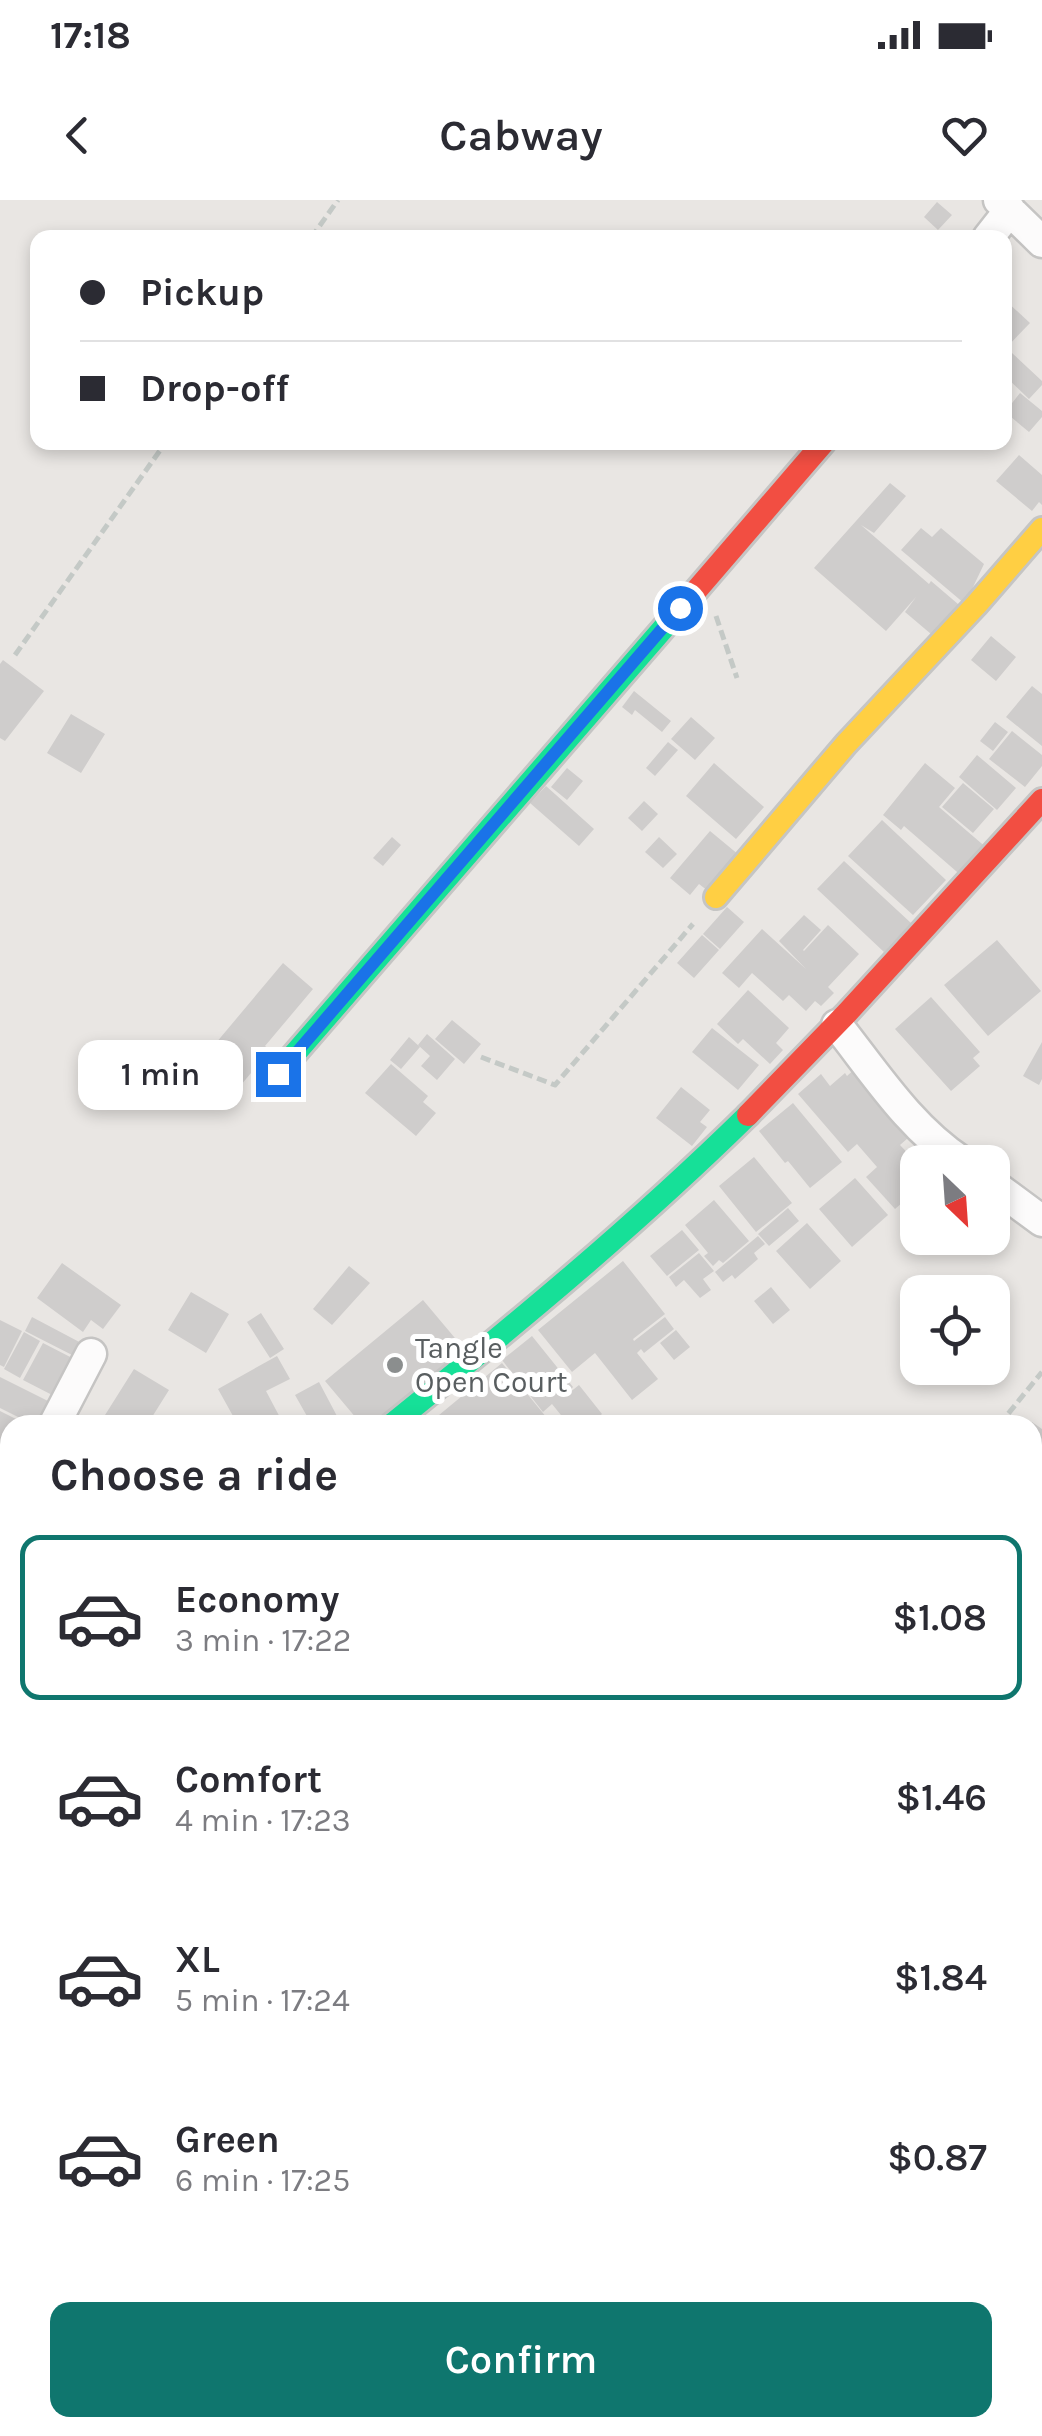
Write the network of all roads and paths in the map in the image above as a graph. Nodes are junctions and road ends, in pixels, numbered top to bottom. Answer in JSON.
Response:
{"nodes":[{"id":1,"x":338,"y":200,"type":"edge"},
{"id":2,"x":1004,"y":205,"type":"edge"},
{"id":3,"x":317,"y":230,"type":"edge"},
{"id":4,"x":992,"y":230,"type":"edge"},
{"id":5,"x":1042,"y":242,"type":"edge"},
{"id":6,"x":160,"y":450,"type":"edge"},
{"id":7,"x":817,"y":450,"type":"edge"},
{"id":8,"x":1042,"y":528,"type":"edge"},
{"id":9,"x":704,"y":580,"type":"junction"},
{"id":10,"x":16,"y":655,"type":"dead end"},
{"id":11,"x":737,"y":678,"type":"dead end"},
{"id":12,"x":1042,"y":800,"type":"edge"},
{"id":13,"x":716,"y":897,"type":"joint"},
{"id":14,"x":837,"y":1025,"type":"junction"},
{"id":15,"x":481,"y":1057,"type":"dead end"},
{"id":16,"x":278,"y":1074,"type":"dead end"},
{"id":17,"x":937,"y":1145,"type":"edge"},
{"id":18,"x":1010,"y":1197,"type":"edge"},
{"id":19,"x":1042,"y":1221,"type":"edge"},
{"id":20,"x":91,"y":1354,"type":"dead end"},
{"id":21,"x":1042,"y":1372,"type":"edge"},
{"id":22,"x":59,"y":1415,"type":"edge"},
{"id":23,"x":404,"y":1415,"type":"edge"},
{"id":24,"x":1006,"y":1415,"type":"edge"}],
"edges":[{"from":1,"to":3,"type":"path"},
{"from":2,"to":4,"type":"street"},
{"from":2,"to":5,"type":"street"},
{"from":6,"to":10,"type":"path"},
{"from":7,"to":9,"type":"street"},
{"from":8,"to":13,"type":"street"},
{"from":9,"to":11,"type":"path"},
{"from":9,"to":16,"type":"street"},
{"from":12,"to":14,"type":"street"},
{"from":13,"to":15,"type":"path"},
{"from":14,"to":17,"type":"street"},
{"from":14,"to":23,"type":"street"},
{"from":18,"to":19,"type":"street"},
{"from":20,"to":22,"type":"street"},
{"from":21,"to":24,"type":"path"}]}
